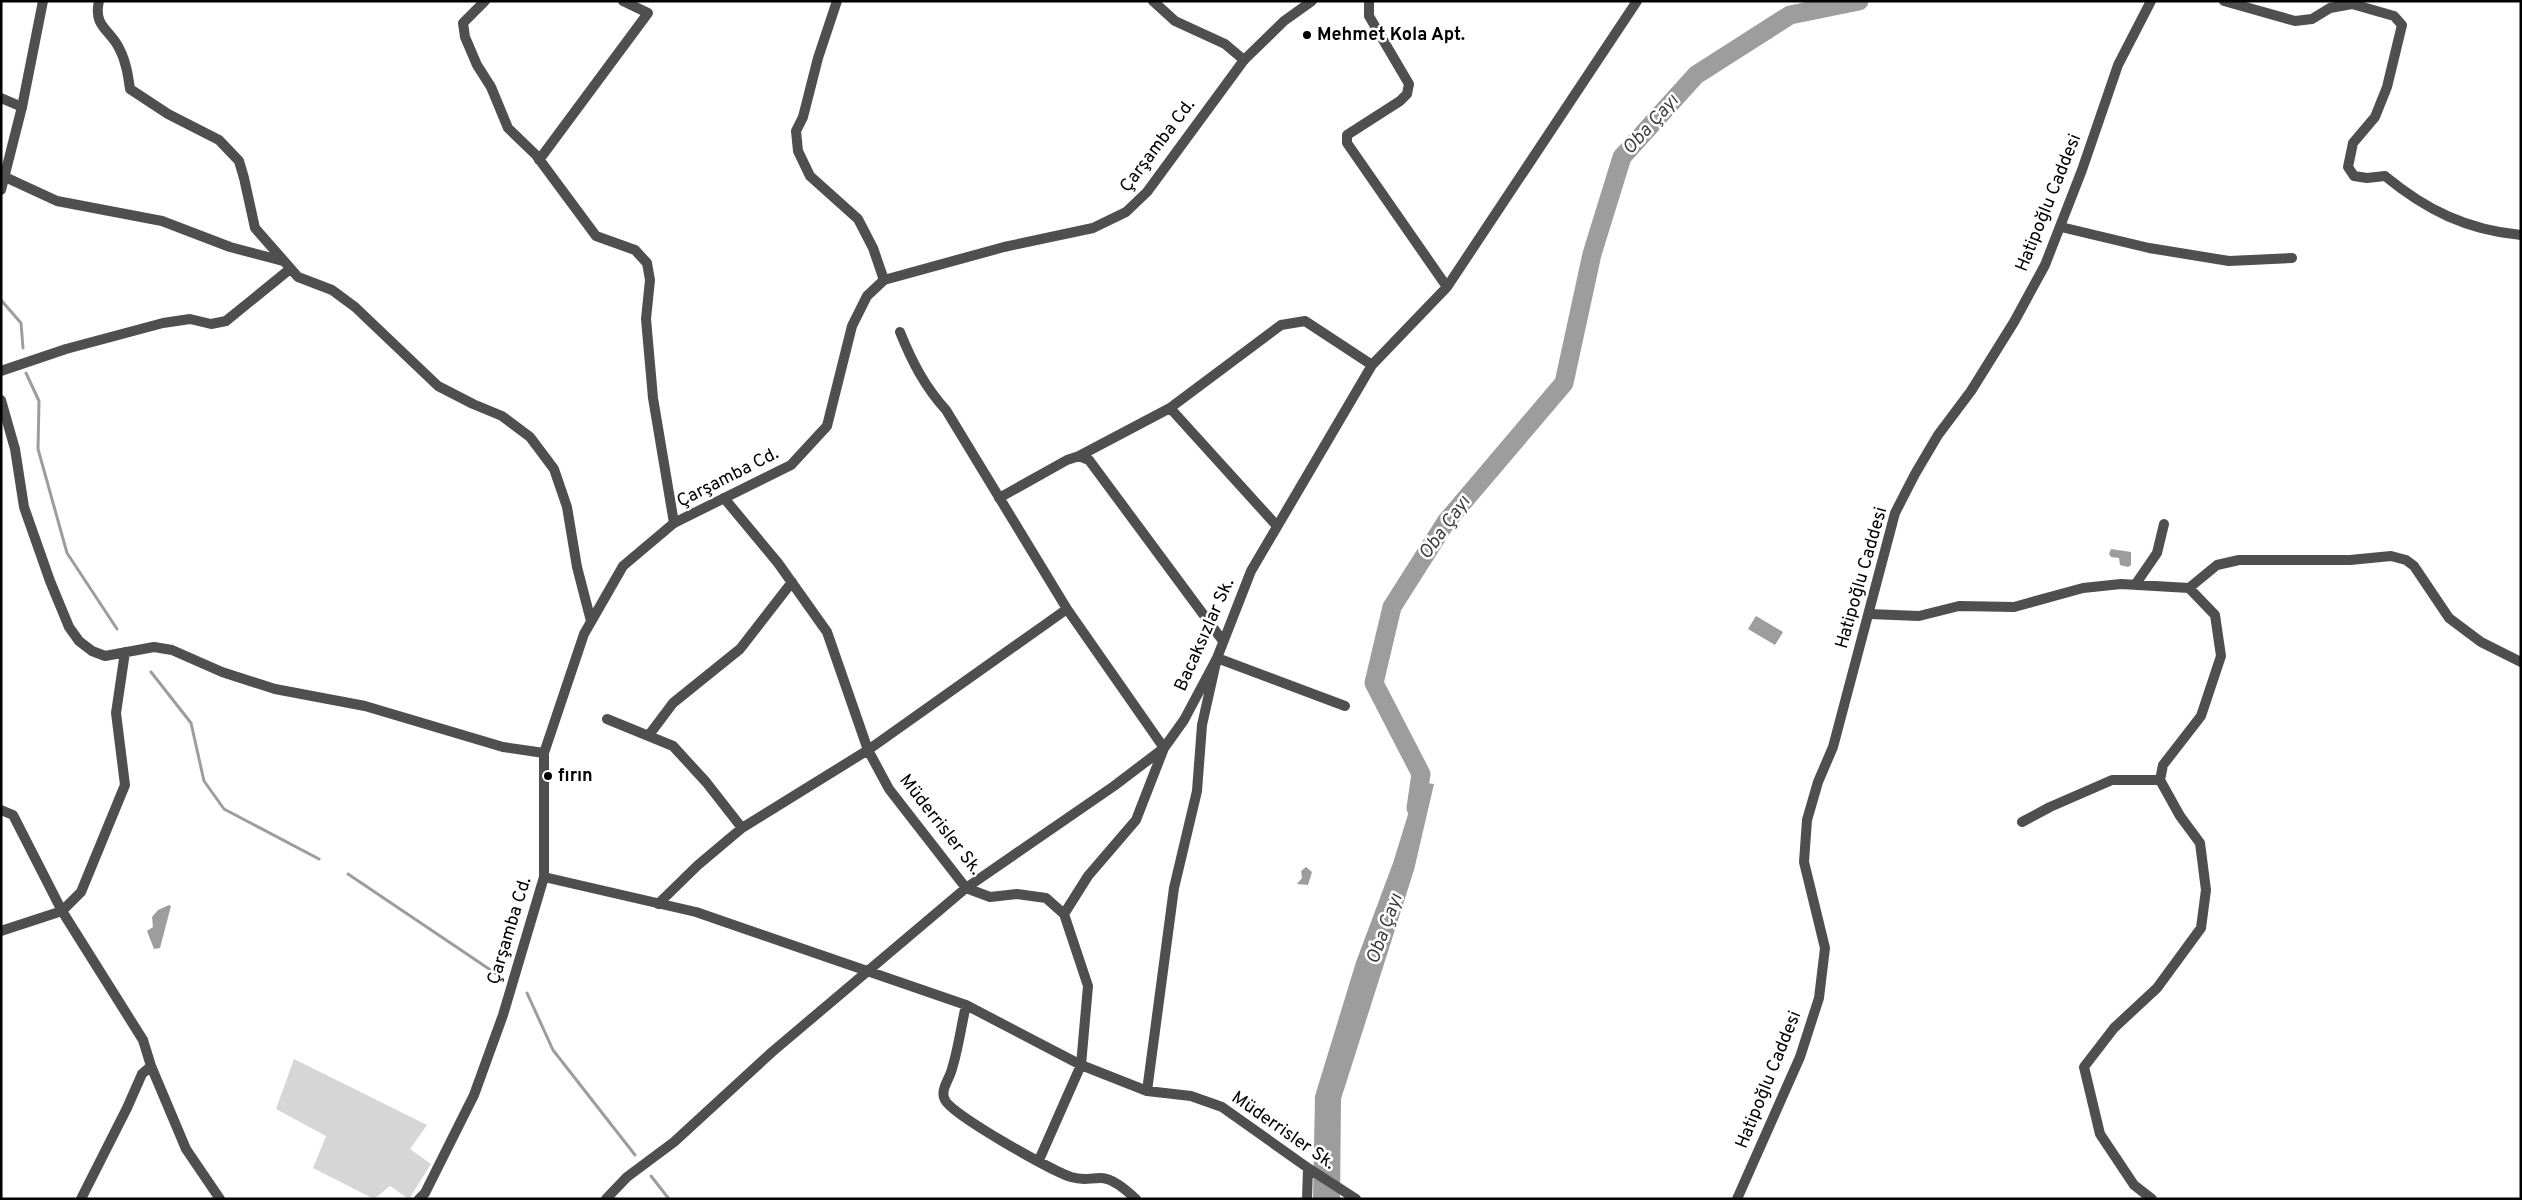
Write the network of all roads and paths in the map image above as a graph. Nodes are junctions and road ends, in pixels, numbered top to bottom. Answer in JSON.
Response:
{"nodes":[{"id":1,"x":43,"y":1,"type":"edge"},
{"id":2,"x":99,"y":1,"type":"edge"},
{"id":3,"x":485,"y":1,"type":"edge"},
{"id":4,"x":623,"y":1,"type":"edge"},
{"id":5,"x":838,"y":1,"type":"edge"},
{"id":6,"x":1153,"y":1,"type":"edge"},
{"id":7,"x":1312,"y":1,"type":"edge"},
{"id":8,"x":1369,"y":1,"type":"edge"},
{"id":9,"x":1638,"y":1,"type":"edge"},
{"id":10,"x":2151,"y":1,"type":"edge"},
{"id":11,"x":2224,"y":1,"type":"edge"},
{"id":12,"x":1244,"y":60,"type":"junction"},
{"id":13,"x":1,"y":98,"type":"edge"},
{"id":14,"x":22,"y":107,"type":"junction"},
{"id":15,"x":539,"y":160,"type":"junction"},
{"id":16,"x":5,"y":177,"type":"junction"},
{"id":17,"x":1,"y":190,"type":"edge"},
{"id":18,"x":2061,"y":227,"type":"junction"},
{"id":19,"x":2521,"y":235,"type":"edge"},
{"id":20,"x":2292,"y":258,"type":"dead end"},
{"id":21,"x":287,"y":265,"type":"junction"},
{"id":22,"x":884,"y":280,"type":"junction"},
{"id":23,"x":1447,"y":287,"type":"junction"},
{"id":24,"x":900,"y":332,"type":"dead end"},
{"id":25,"x":1372,"y":365,"type":"junction"},
{"id":26,"x":1,"y":371,"type":"edge"},
{"id":27,"x":1,"y":400,"type":"edge"},
{"id":28,"x":1170,"y":408,"type":"junction"},
{"id":29,"x":1079,"y":456,"type":"junction"},
{"id":30,"x":724,"y":498,"type":"junction"},
{"id":31,"x":999,"y":498,"type":"junction"},
{"id":32,"x":674,"y":523,"type":"junction"},
{"id":33,"x":2164,"y":524,"type":"dead end"},
{"id":34,"x":1277,"y":526,"type":"junction"},
{"id":35,"x":792,"y":582,"type":"junction"},
{"id":36,"x":2135,"y":585,"type":"junction"},
{"id":37,"x":2189,"y":588,"type":"junction"},
{"id":38,"x":1067,"y":609,"type":"junction"},
{"id":39,"x":1868,"y":614,"type":"junction"},
{"id":40,"x":592,"y":621,"type":"junction"},
{"id":41,"x":1224,"y":641,"type":"junction"},
{"id":42,"x":125,"y":652,"type":"junction"},
{"id":43,"x":1217,"y":658,"type":"junction"},
{"id":44,"x":2521,"y":662,"type":"edge"},
{"id":45,"x":1345,"y":706,"type":"dead end"},
{"id":46,"x":607,"y":719,"type":"dead end"},
{"id":47,"x":649,"y":735,"type":"junction"},
{"id":48,"x":1164,"y":748,"type":"junction"},
{"id":49,"x":868,"y":750,"type":"junction"},
{"id":50,"x":544,"y":753,"type":"junction"},
{"id":51,"x":2160,"y":780,"type":"junction"},
{"id":52,"x":1,"y":810,"type":"edge"},
{"id":53,"x":2022,"y":822,"type":"dead end"},
{"id":54,"x":742,"y":828,"type":"junction"},
{"id":55,"x":544,"y":877,"type":"junction"},
{"id":56,"x":966,"y":888,"type":"junction"},
{"id":57,"x":658,"y":904,"type":"junction"},
{"id":58,"x":62,"y":911,"type":"junction"},
{"id":59,"x":1064,"y":914,"type":"junction"},
{"id":60,"x":1,"y":931,"type":"edge"},
{"id":61,"x":868,"y":971,"type":"junction"},
{"id":62,"x":966,"y":1005,"type":"junction"},
{"id":63,"x":1081,"y":1065,"type":"junction"},
{"id":64,"x":151,"y":1066,"type":"junction"},
{"id":65,"x":1147,"y":1091,"type":"junction"},
{"id":66,"x":1039,"y":1160,"type":"junction"},
{"id":67,"x":1308,"y":1168,"type":"junction"},
{"id":68,"x":1352,"y":1197,"type":"edge"},
{"id":69,"x":81,"y":1199,"type":"edge"},
{"id":70,"x":220,"y":1199,"type":"edge"},
{"id":71,"x":419,"y":1199,"type":"edge"},
{"id":72,"x":606,"y":1199,"type":"edge"},
{"id":73,"x":1136,"y":1199,"type":"edge"},
{"id":74,"x":1307,"y":1199,"type":"edge"},
{"id":75,"x":1737,"y":1199,"type":"edge"},
{"id":76,"x":2152,"y":1199,"type":"edge"}],
"edges":[{"from":1,"to":14,"type":"street"},
{"from":2,"to":21,"type":"street"},
{"from":3,"to":15,"type":"street"},
{"from":4,"to":15,"type":"street"},
{"from":5,"to":22,"type":"street"},
{"from":6,"to":12,"type":"street"},
{"from":7,"to":12,"type":"street","name":"Çarşamba Cd."},
{"from":8,"to":23,"type":"street"},
{"from":9,"to":23,"type":"street","name":"Bacaksızlar Sk."},
{"from":10,"to":18,"type":"street","name":"Hatipoğlu Caddesi"},
{"from":11,"to":19,"type":"street"},
{"from":12,"to":22,"type":"street","name":"Çarşamba Cd."},
{"from":13,"to":14,"type":"street"},
{"from":14,"to":16,"type":"street"},
{"from":15,"to":32,"type":"street"},
{"from":16,"to":17,"type":"street"},
{"from":16,"to":21,"type":"street"},
{"from":18,"to":20,"type":"street"},
{"from":18,"to":39,"type":"street","name":"Hatipoğlu Caddesi"},
{"from":21,"to":26,"type":"street"},
{"from":21,"to":40,"type":"street"},
{"from":22,"to":30,"type":"street","name":"Çarşamba Cd."},
{"from":23,"to":25,"type":"street","name":"Bacaksızlar Sk."},
{"from":24,"to":31,"type":"street"},
{"from":25,"to":28,"type":"street"},
{"from":25,"to":34,"type":"street","name":"Bacaksızlar Sk."},
{"from":27,"to":42,"type":"street"},
{"from":28,"to":29,"type":"street"},
{"from":28,"to":34,"type":"street"},
{"from":29,"to":31,"type":"street"},
{"from":29,"to":41,"type":"street"},
{"from":30,"to":32,"type":"street","name":"Çarşamba Cd."},
{"from":30,"to":35,"type":"street","name":"Müderrisler Sk."},
{"from":31,"to":38,"type":"street"},
{"from":32,"to":40,"type":"street","name":"Çarşamba Cd."},
{"from":33,"to":36,"type":"street"},
{"from":34,"to":41,"type":"street","name":"Bacaksızlar Sk."},
{"from":35,"to":47,"type":"street"},
{"from":35,"to":49,"type":"street","name":"Müderrisler Sk."},
{"from":36,"to":37,"type":"street"},
{"from":36,"to":39,"type":"street"},
{"from":37,"to":44,"type":"street"},
{"from":37,"to":51,"type":"street"},
{"from":38,"to":48,"type":"street"},
{"from":38,"to":49,"type":"street"},
{"from":39,"to":75,"type":"street","name":"Hatipoğlu Caddesi"},
{"from":40,"to":50,"type":"street","name":"Çarşamba Cd."},
{"from":41,"to":43,"type":"street","name":"Bacaksızlar Sk."},
{"from":42,"to":50,"type":"street"},
{"from":42,"to":58,"type":"street"},
{"from":43,"to":45,"type":"street"},
{"from":43,"to":48,"type":"street","name":"Bacaksızlar Sk."},
{"from":43,"to":65,"type":"street"},
{"from":46,"to":47,"type":"street"},
{"from":47,"to":54,"type":"street"},
{"from":48,"to":56,"type":"street"},
{"from":48,"to":59,"type":"street","name":"Bacaksızlar Sk."},
{"from":49,"to":54,"type":"street"},
{"from":49,"to":56,"type":"street","name":"Müderrisler Sk."},
{"from":50,"to":55,"type":"street","name":"Çarşamba Cd."},
{"from":51,"to":53,"type":"street"},
{"from":51,"to":76,"type":"street"},
{"from":52,"to":58,"type":"street"},
{"from":54,"to":57,"type":"street"},
{"from":55,"to":57,"type":"street","name":"Müderrisler Sk."},
{"from":55,"to":71,"type":"street","name":"Çarşamba Cd."},
{"from":56,"to":59,"type":"street","name":"Müderrisler Sk."},
{"from":56,"to":61,"type":"street"},
{"from":57,"to":61,"type":"street","name":"Müderrisler Sk."},
{"from":58,"to":60,"type":"street"},
{"from":58,"to":64,"type":"street"},
{"from":59,"to":63,"type":"street"},
{"from":61,"to":62,"type":"street","name":"Müderrisler Sk."},
{"from":61,"to":72,"type":"street"},
{"from":62,"to":63,"type":"street","name":"Müderrisler Sk."},
{"from":62,"to":66,"type":"street"},
{"from":63,"to":65,"type":"street","name":"Müderrisler Sk."},
{"from":63,"to":66,"type":"street"},
{"from":64,"to":69,"type":"street"},
{"from":64,"to":70,"type":"street"},
{"from":65,"to":67,"type":"street","name":"Müderrisler Sk."},
{"from":66,"to":73,"type":"street"},
{"from":67,"to":68,"type":"street","name":"Müderrisler Sk."},
{"from":67,"to":74,"type":"street"}]}
